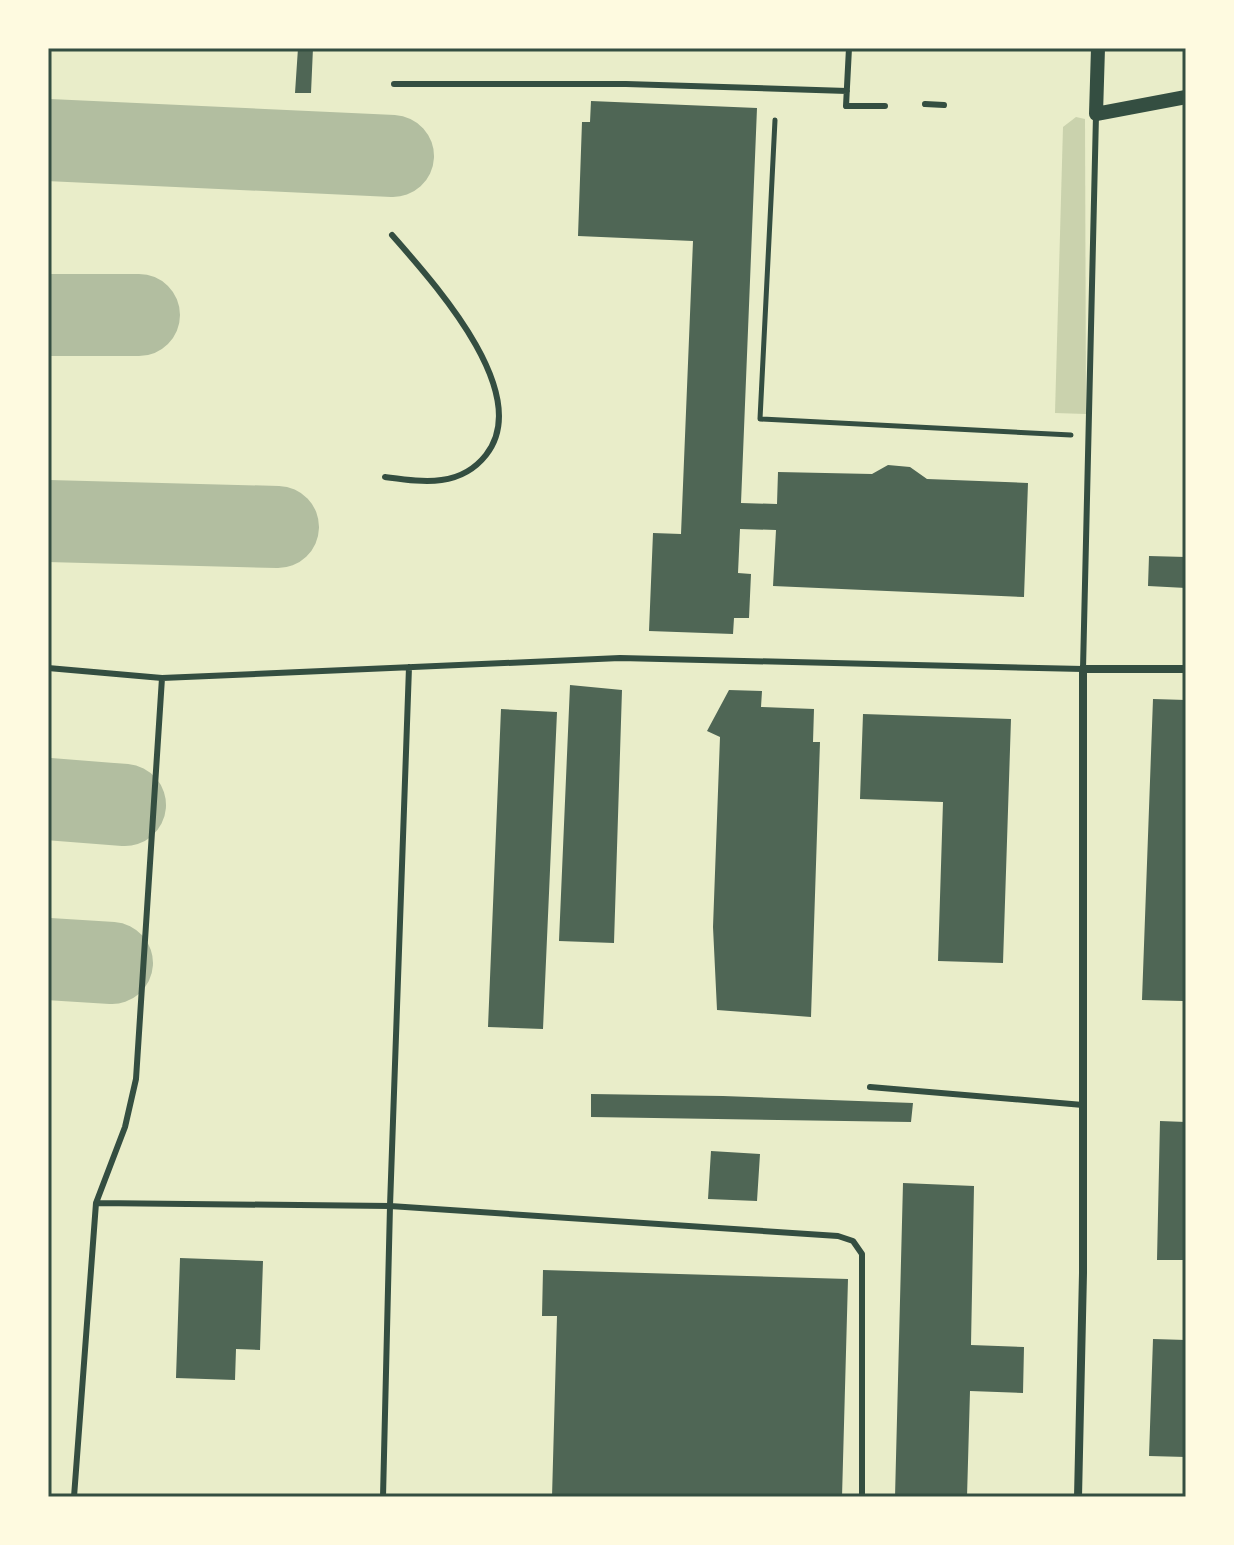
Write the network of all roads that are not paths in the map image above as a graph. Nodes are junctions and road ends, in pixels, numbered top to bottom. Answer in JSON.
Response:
{"nodes":[{"id":1,"x":849,"y":48,"type":"edge"},
{"id":2,"x":1098,"y":48,"type":"edge"},
{"id":3,"x":394,"y":84,"type":"dead end"},
{"id":4,"x":847,"y":91,"type":"junction"},
{"id":5,"x":1186,"y":97,"type":"edge"},
{"id":6,"x":925,"y":104,"type":"dead end"},
{"id":7,"x":944,"y":105,"type":"dead end"},
{"id":8,"x":885,"y":106,"type":"dead end"},
{"id":9,"x":1096,"y":114,"type":"junction"},
{"id":10,"x":392,"y":235,"type":"dead end"},
{"id":11,"x":385,"y":477,"type":"dead end"},
{"id":12,"x":409,"y":667,"type":"junction"},
{"id":13,"x":48,"y":668,"type":"edge"},
{"id":14,"x":1083,"y":669,"type":"junction"},
{"id":15,"x":1186,"y":669,"type":"edge"},
{"id":16,"x":162,"y":678,"type":"junction"},
{"id":17,"x":870,"y":1087,"type":"dead end"},
{"id":18,"x":1083,"y":1105,"type":"junction"},
{"id":19,"x":96,"y":1203,"type":"junction"},
{"id":20,"x":390,"y":1206,"type":"junction"},
{"id":21,"x":74,"y":1497,"type":"edge"},
{"id":22,"x":383,"y":1497,"type":"edge"},
{"id":23,"x":862,"y":1497,"type":"edge"},
{"id":24,"x":1078,"y":1497,"type":"edge"}],
"edges":[{"from":1,"to":4,"type":"lane"},
{"from":2,"to":9,"type":"street"},
{"from":3,"to":4,"type":"lane"},
{"from":4,"to":8,"type":"lane"},
{"from":5,"to":9,"type":"street"},
{"from":6,"to":7,"type":"lane"},
{"from":9,"to":14,"type":"lane"},
{"from":10,"to":11,"type":"lane"},
{"from":12,"to":14,"type":"lane"},
{"from":12,"to":16,"type":"lane"},
{"from":12,"to":20,"type":"lane"},
{"from":13,"to":16,"type":"lane"},
{"from":14,"to":15,"type":"street"},
{"from":14,"to":18,"type":"street"},
{"from":16,"to":19,"type":"lane"},
{"from":17,"to":18,"type":"lane"},
{"from":18,"to":24,"type":"street"},
{"from":19,"to":20,"type":"lane"},
{"from":19,"to":21,"type":"lane"},
{"from":20,"to":22,"type":"lane"},
{"from":20,"to":23,"type":"lane"}]}
